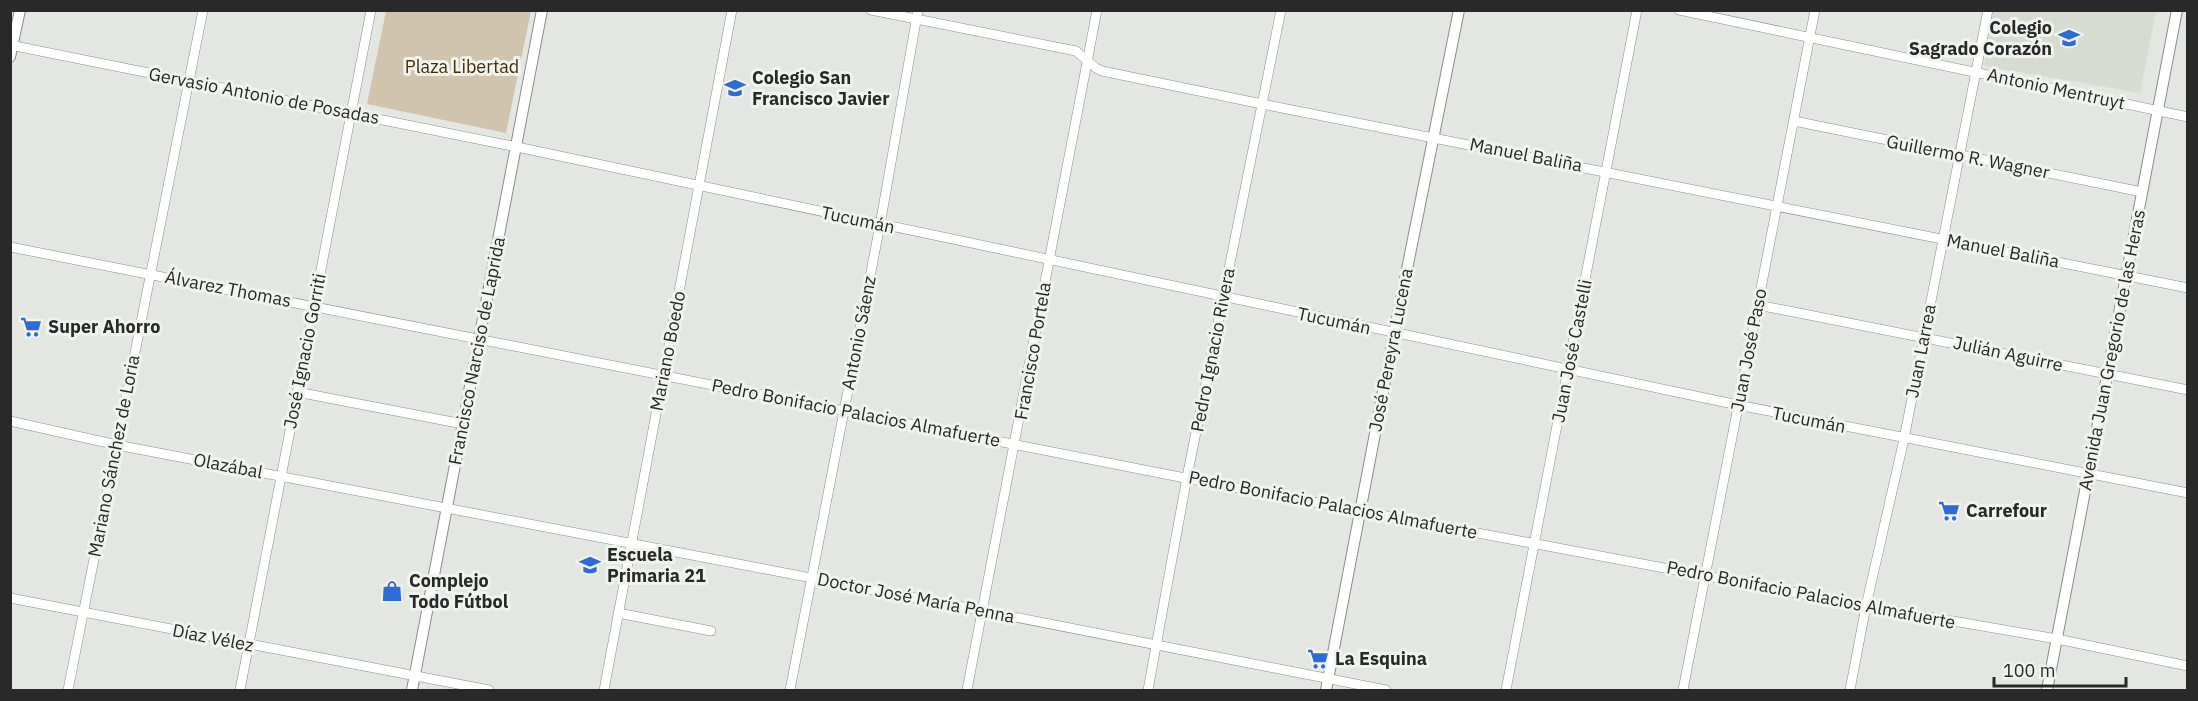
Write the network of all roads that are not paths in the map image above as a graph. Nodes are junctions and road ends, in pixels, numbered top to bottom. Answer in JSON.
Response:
{"nodes":[{"id":1,"x":20,"y":10,"type":"edge"},
{"id":2,"x":203,"y":10,"type":"edge"},
{"id":3,"x":371,"y":10,"type":"edge"},
{"id":4,"x":542,"y":10,"type":"edge"},
{"id":5,"x":732,"y":10,"type":"edge"},
{"id":6,"x":871,"y":10,"type":"edge"},
{"id":7,"x":1097,"y":10,"type":"edge"},
{"id":8,"x":1281,"y":10,"type":"edge"},
{"id":9,"x":1459,"y":10,"type":"edge"},
{"id":10,"x":1637,"y":10,"type":"edge"},
{"id":11,"x":1678,"y":10,"type":"edge"},
{"id":12,"x":1815,"y":10,"type":"edge"},
{"id":13,"x":1988,"y":10,"type":"edge"},
{"id":14,"x":2177,"y":10,"type":"edge"},
{"id":15,"x":917,"y":15,"type":"edge"},
{"id":16,"x":1810,"y":36,"type":"junction"},
{"id":17,"x":11,"y":49,"type":"edge"},
{"id":18,"x":1088,"y":62,"type":"junction"},
{"id":19,"x":1976,"y":73,"type":"junction"},
{"id":20,"x":189,"y":81,"type":"junction"},
{"id":21,"x":1262,"y":104,"type":"junction"},
{"id":22,"x":2158,"y":110,"type":"junction"},
{"id":23,"x":351,"y":113,"type":"junction"},
{"id":24,"x":2187,"y":117,"type":"edge"},
{"id":25,"x":1794,"y":122,"type":"junction"},
{"id":26,"x":1434,"y":137,"type":"junction"},
{"id":27,"x":517,"y":147,"type":"junction"},
{"id":28,"x":1960,"y":155,"type":"junction"},
{"id":29,"x":1606,"y":171,"type":"junction"},
{"id":30,"x":700,"y":187,"type":"junction"},
{"id":31,"x":2142,"y":192,"type":"junction"},
{"id":32,"x":1778,"y":206,"type":"junction"},
{"id":33,"x":880,"y":225,"type":"junction"},
{"id":34,"x":1943,"y":240,"type":"junction"},
{"id":35,"x":10,"y":247,"type":"edge"},
{"id":36,"x":1050,"y":261,"type":"junction"},
{"id":37,"x":151,"y":274,"type":"junction"},
{"id":38,"x":2126,"y":276,"type":"junction"},
{"id":39,"x":2187,"y":288,"type":"edge"},
{"id":40,"x":1223,"y":297,"type":"junction"},
{"id":41,"x":1758,"y":305,"type":"junction"},
{"id":42,"x":314,"y":307,"type":"junction"},
{"id":43,"x":1394,"y":334,"type":"junction"},
{"id":44,"x":1924,"y":336,"type":"junction"},
{"id":45,"x":480,"y":340,"type":"junction"},
{"id":46,"x":1568,"y":369,"type":"junction"},
{"id":47,"x":2108,"y":374,"type":"junction"},
{"id":48,"x":664,"y":375,"type":"junction"},
{"id":49,"x":2187,"y":390,"type":"edge"},
{"id":50,"x":297,"y":392,"type":"junction"},
{"id":51,"x":1738,"y":405,"type":"junction"},
{"id":52,"x":844,"y":410,"type":"junction"},
{"id":53,"x":10,"y":421,"type":"edge"},
{"id":54,"x":463,"y":424,"type":"junction"},
{"id":55,"x":1904,"y":439,"type":"junction"},
{"id":56,"x":117,"y":445,"type":"junction"},
{"id":57,"x":1016,"y":445,"type":"junction"},
{"id":58,"x":2088,"y":474,"type":"junction"},
{"id":59,"x":281,"y":476,"type":"junction"},
{"id":60,"x":1187,"y":477,"type":"junction"},
{"id":61,"x":2187,"y":493,"type":"edge"},
{"id":62,"x":447,"y":508,"type":"junction"},
{"id":63,"x":1360,"y":511,"type":"junction"},
{"id":64,"x":1535,"y":543,"type":"junction"},
{"id":65,"x":632,"y":544,"type":"junction"},
{"id":66,"x":1706,"y":575,"type":"junction"},
{"id":67,"x":812,"y":579,"type":"junction"},
{"id":68,"x":10,"y":598,"type":"edge"},
{"id":69,"x":1866,"y":606,"type":"junction"},
{"id":70,"x":984,"y":611,"type":"junction"},
{"id":71,"x":83,"y":613,"type":"junction"},
{"id":72,"x":618,"y":613,"type":"junction"},
{"id":73,"x":711,"y":631,"type":"dead end"},
{"id":74,"x":2057,"y":639,"type":"junction"},
{"id":75,"x":248,"y":645,"type":"junction"},
{"id":76,"x":1157,"y":645,"type":"junction"},
{"id":77,"x":2187,"y":666,"type":"edge"},
{"id":78,"x":415,"y":676,"type":"junction"},
{"id":79,"x":1328,"y":685,"type":"edge"},
{"id":80,"x":68,"y":690,"type":"edge"},
{"id":81,"x":240,"y":690,"type":"edge"},
{"id":82,"x":412,"y":690,"type":"edge"},
{"id":83,"x":489,"y":690,"type":"edge"},
{"id":84,"x":604,"y":690,"type":"edge"},
{"id":85,"x":790,"y":690,"type":"edge"},
{"id":86,"x":968,"y":690,"type":"edge"},
{"id":87,"x":1148,"y":690,"type":"edge"},
{"id":88,"x":1386,"y":690,"type":"edge"},
{"id":89,"x":1506,"y":690,"type":"edge"},
{"id":90,"x":1683,"y":690,"type":"edge"},
{"id":91,"x":1850,"y":690,"type":"edge"},
{"id":92,"x":2047,"y":690,"type":"edge"}],
"edges":[{"from":1,"to":17,"type":"street"},
{"from":2,"to":20,"type":"street","name":"Mariano Sánchez de Loria"},
{"from":3,"to":23,"type":"street","name":"José Ignacio Gorriti"},
{"from":4,"to":27,"type":"street","name":"Francisco Narciso de Laprida"},
{"from":5,"to":30,"type":"street","name":"Mariano Boedo"},
{"from":6,"to":15,"type":"street","name":"Manuel Baliña"},
{"from":7,"to":18,"type":"street","name":"Francisco Portela"},
{"from":8,"to":21,"type":"street","name":"Pedro Ignacio Rivera"},
{"from":9,"to":26,"type":"street","name":"José Pereyra Lucena"},
{"from":10,"to":29,"type":"street","name":"Juan José Castelli"},
{"from":11,"to":16,"type":"street","name":"Antonio Mentruyt"},
{"from":12,"to":16,"type":"street","name":"Juan José Paso"},
{"from":13,"to":19,"type":"street","name":"Juan Larrea"},
{"from":14,"to":22,"type":"street","name":"Avenida Juan Gregorio de las Heras"},
{"from":15,"to":18,"type":"street","name":"Manuel Baliña"},
{"from":15,"to":33,"type":"street","name":"Antonio Sáenz"},
{"from":16,"to":19,"type":"street","name":"Antonio Mentruyt"},
{"from":16,"to":25,"type":"street","name":"Juan José Paso"},
{"from":17,"to":20,"type":"street","name":"Gervasio Antonio de Posadas"},
{"from":18,"to":21,"type":"street","name":"Manuel Baliña"},
{"from":18,"to":36,"type":"street","name":"Francisco Portela"},
{"from":19,"to":22,"type":"street","name":"Antonio Mentruyt"},
{"from":19,"to":28,"type":"street","name":"Juan Larrea"},
{"from":20,"to":23,"type":"street","name":"Gervasio Antonio de Posadas"},
{"from":20,"to":37,"type":"street","name":"Mariano Sánchez de Loria"},
{"from":21,"to":26,"type":"street","name":"Manuel Baliña"},
{"from":21,"to":40,"type":"street","name":"Pedro Ignacio Rivera"},
{"from":22,"to":24,"type":"street","name":"Antonio Mentruyt"},
{"from":22,"to":31,"type":"street","name":"Avenida Juan Gregorio de las Heras"},
{"from":23,"to":27,"type":"street","name":"Gervasio Antonio de Posadas"},
{"from":23,"to":42,"type":"street","name":"José Ignacio Gorriti"},
{"from":25,"to":28,"type":"street","name":"Guillermo R. Wagner"},
{"from":25,"to":32,"type":"street","name":"Juan José Paso"},
{"from":26,"to":29,"type":"street","name":"Manuel Baliña"},
{"from":26,"to":43,"type":"street","name":"José Pereyra Lucena"},
{"from":27,"to":30,"type":"street","name":"Tucumán"},
{"from":27,"to":45,"type":"street","name":"Francisco Narciso de Laprida"},
{"from":28,"to":31,"type":"street","name":"Guillermo R. Wagner"},
{"from":28,"to":34,"type":"street","name":"Juan Larrea"},
{"from":29,"to":32,"type":"street","name":"Manuel Baliña"},
{"from":29,"to":46,"type":"street","name":"Juan José Castelli"},
{"from":30,"to":33,"type":"street","name":"Tucumán"},
{"from":30,"to":48,"type":"street","name":"Mariano Boedo"},
{"from":31,"to":38,"type":"street","name":"Avenida Juan Gregorio de las Heras"},
{"from":32,"to":34,"type":"street","name":"Manuel Baliña"},
{"from":32,"to":41,"type":"street","name":"Juan José Paso"},
{"from":33,"to":36,"type":"street","name":"Tucumán"},
{"from":33,"to":52,"type":"street","name":"Antonio Sáenz"},
{"from":34,"to":38,"type":"street","name":"Manuel Baliña"},
{"from":34,"to":44,"type":"street","name":"Juan Larrea"},
{"from":35,"to":37,"type":"street","name":"Álvarez Thomas"},
{"from":36,"to":40,"type":"street","name":"Tucumán"},
{"from":36,"to":57,"type":"street","name":"Francisco Portela"},
{"from":37,"to":42,"type":"street","name":"Álvarez Thomas"},
{"from":37,"to":56,"type":"street","name":"Mariano Sánchez de Loria"},
{"from":38,"to":39,"type":"street","name":"Manuel Baliña"},
{"from":38,"to":47,"type":"street","name":"Avenida Juan Gregorio de las Heras"},
{"from":40,"to":43,"type":"street","name":"Tucumán"},
{"from":40,"to":60,"type":"street","name":"Pedro Ignacio Rivera"},
{"from":41,"to":44,"type":"street","name":"Julián Aguirre"},
{"from":41,"to":51,"type":"street","name":"Juan José Paso"},
{"from":42,"to":45,"type":"street","name":"Álvarez Thomas"},
{"from":42,"to":50,"type":"street","name":"José Ignacio Gorriti"},
{"from":43,"to":46,"type":"street","name":"Tucumán"},
{"from":43,"to":63,"type":"street","name":"José Pereyra Lucena"},
{"from":44,"to":47,"type":"street","name":"Julián Aguirre"},
{"from":44,"to":55,"type":"street","name":"Juan Larrea"},
{"from":45,"to":48,"type":"street","name":"Pedro Bonifacio Palacios Almafuerte"},
{"from":45,"to":54,"type":"street","name":"Francisco Narciso de Laprida"},
{"from":46,"to":51,"type":"street","name":"Tucumán"},
{"from":46,"to":64,"type":"street","name":"Juan José Castelli"},
{"from":47,"to":49,"type":"street","name":"Julián Aguirre"},
{"from":47,"to":58,"type":"street","name":"Avenida Juan Gregorio de las Heras"},
{"from":48,"to":52,"type":"street","name":"Pedro Bonifacio Palacios Almafuerte"},
{"from":48,"to":65,"type":"street","name":"Mariano Boedo"},
{"from":50,"to":54,"type":"street"},
{"from":50,"to":59,"type":"street","name":"José Ignacio Gorriti"},
{"from":51,"to":55,"type":"street","name":"Tucumán"},
{"from":51,"to":66,"type":"street","name":"Juan José Paso"},
{"from":52,"to":57,"type":"street","name":"Pedro Bonifacio Palacios Almafuerte"},
{"from":52,"to":67,"type":"street","name":"Antonio Sáenz"},
{"from":53,"to":56,"type":"street","name":"Olazábal"},
{"from":54,"to":62,"type":"street","name":"Francisco Narciso de Laprida"},
{"from":55,"to":58,"type":"street","name":"Tucumán"},
{"from":55,"to":69,"type":"street","name":"Juan Larrea"},
{"from":56,"to":59,"type":"street","name":"Olazábal"},
{"from":56,"to":71,"type":"street","name":"Mariano Sánchez de Loria"},
{"from":57,"to":60,"type":"street","name":"Pedro Bonifacio Palacios Almafuerte"},
{"from":57,"to":70,"type":"street","name":"Francisco Portela"},
{"from":58,"to":61,"type":"street","name":"Tucumán"},
{"from":58,"to":74,"type":"street","name":"Avenida Juan Gregorio de las Heras"},
{"from":59,"to":62,"type":"street","name":"Olazábal"},
{"from":59,"to":75,"type":"street","name":"José Ignacio Gorriti"},
{"from":60,"to":63,"type":"street","name":"Pedro Bonifacio Palacios Almafuerte"},
{"from":60,"to":76,"type":"street","name":"Pedro Ignacio Rivera"},
{"from":62,"to":65,"type":"street","name":"Doctor José María Penna"},
{"from":62,"to":78,"type":"street","name":"Francisco Narciso de Laprida"},
{"from":63,"to":64,"type":"street","name":"Pedro Bonifacio Palacios Almafuerte"},
{"from":63,"to":79,"type":"street","name":"José Pereyra Lucena"},
{"from":64,"to":66,"type":"street","name":"Pedro Bonifacio Palacios Almafuerte"},
{"from":64,"to":89,"type":"street","name":"Juan José Castelli"},
{"from":65,"to":67,"type":"street","name":"Doctor José María Penna"},
{"from":65,"to":72,"type":"street","name":"Mariano Boedo"},
{"from":66,"to":69,"type":"street","name":"Pedro Bonifacio Palacios Almafuerte"},
{"from":66,"to":90,"type":"street","name":"Juan José Paso"},
{"from":67,"to":70,"type":"street","name":"Doctor José María Penna"},
{"from":67,"to":85,"type":"street","name":"Antonio Sáenz"},
{"from":68,"to":71,"type":"street","name":"Díaz Vélez"},
{"from":69,"to":74,"type":"street","name":"Pedro Bonifacio Palacios Almafuerte"},
{"from":69,"to":91,"type":"street","name":"Juan Larrea"},
{"from":70,"to":76,"type":"street","name":"Doctor José María Penna"},
{"from":70,"to":86,"type":"street","name":"Francisco Portela"},
{"from":71,"to":75,"type":"street","name":"Díaz Vélez"},
{"from":71,"to":80,"type":"street","name":"Mariano Sánchez de Loria"},
{"from":72,"to":73,"type":"street"},
{"from":72,"to":84,"type":"street","name":"Mariano Boedo"},
{"from":74,"to":77,"type":"street","name":"Pedro Bonifacio Palacios Almafuerte"},
{"from":74,"to":92,"type":"street","name":"Avenida Juan Gregorio de las Heras"},
{"from":75,"to":78,"type":"street","name":"Díaz Vélez"},
{"from":75,"to":81,"type":"street","name":"José Ignacio Gorriti"},
{"from":76,"to":79,"type":"street","name":"Doctor José María Penna"},
{"from":76,"to":87,"type":"street","name":"Pedro Ignacio Rivera"},
{"from":78,"to":82,"type":"street","name":"Francisco Narciso de Laprida"},
{"from":78,"to":83,"type":"street","name":"Díaz Vélez"},
{"from":79,"to":88,"type":"street","name":"Doctor José María Penna"}]}
